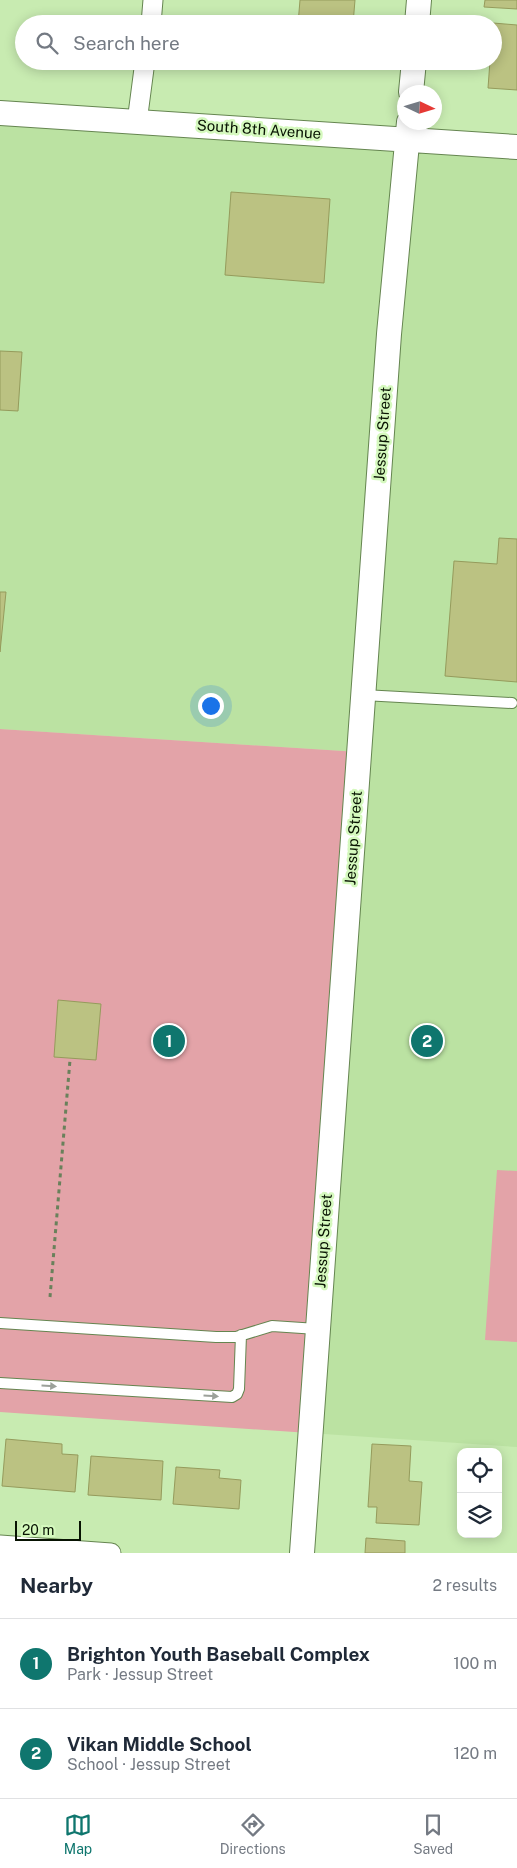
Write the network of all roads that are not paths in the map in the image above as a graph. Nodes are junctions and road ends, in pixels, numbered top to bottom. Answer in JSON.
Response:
{"nodes":[{"id":1,"x":153,"y":0,"type":"edge"},
{"id":2,"x":419,"y":0,"type":"edge"},
{"id":3,"x":152,"y":15,"type":"edge"},
{"id":4,"x":418,"y":15,"type":"edge"},
{"id":5,"x":144,"y":70,"type":"edge"},
{"id":6,"x":413,"y":70,"type":"edge"},
{"id":7,"x":412,"y":85,"type":"edge"},
{"id":8,"x":0,"y":113,"type":"edge"},
{"id":9,"x":137,"y":122,"type":"junction"},
{"id":10,"x":408,"y":131,"type":"edge"},
{"id":11,"x":517,"y":147,"type":"edge"},
{"id":12,"x":363,"y":695,"type":"junction"},
{"id":13,"x":512,"y":703,"type":"dead end"},
{"id":14,"x":0,"y":1323,"type":"edge"},
{"id":15,"x":317,"y":1329,"type":"junction"},
{"id":16,"x":241,"y":1335,"type":"junction"},
{"id":17,"x":0,"y":1383,"type":"edge"},
{"id":18,"x":0,"y":1545,"type":"edge"},
{"id":19,"x":112,"y":1553,"type":"edge"},
{"id":20,"x":302,"y":1553,"type":"edge"}],
"edges":[{"from":1,"to":3,"type":"street"},
{"from":2,"to":4,"type":"street"},
{"from":5,"to":9,"type":"street"},
{"from":6,"to":7,"type":"street"},
{"from":8,"to":9,"type":"street","name":"South 8th Avenue"},
{"from":9,"to":10,"type":"street","name":"South 8th Avenue"},
{"from":10,"to":11,"type":"street","name":"South 8th Avenue"},
{"from":10,"to":12,"type":"street","name":"Jessup Street"},
{"from":12,"to":13,"type":"lane"},
{"from":12,"to":15,"type":"street","name":"Jessup Street"},
{"from":14,"to":16,"type":"lane"},
{"from":15,"to":16,"type":"lane"},
{"from":15,"to":20,"type":"street","name":"Jessup Street"},
{"from":17,"to":16,"type":"lane","one_way":true},
{"from":18,"to":19,"type":"street"}]}
